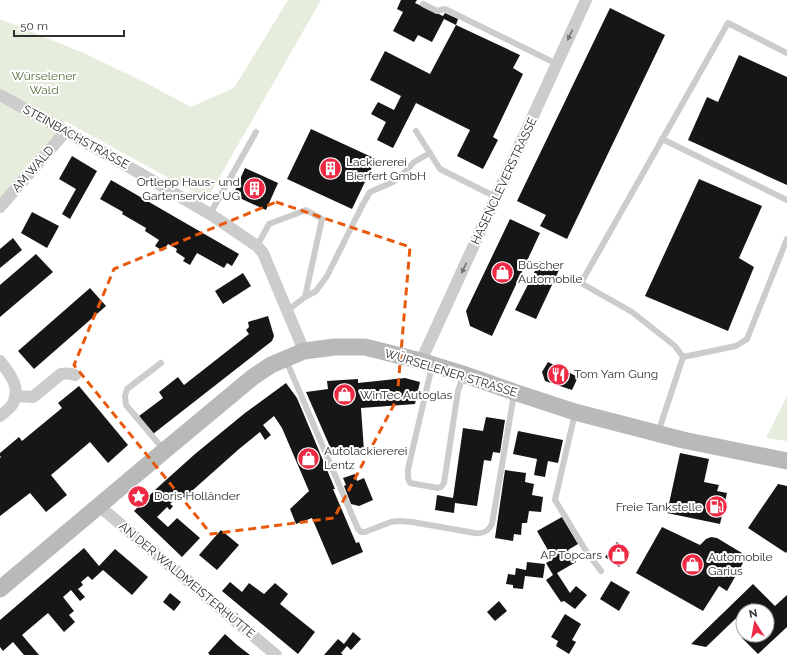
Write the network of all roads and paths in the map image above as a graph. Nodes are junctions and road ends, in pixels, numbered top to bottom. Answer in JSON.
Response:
{"nodes":[{"id":1,"x":586,"y":0,"type":"edge"},
{"id":2,"x":423,"y":4,"type":"dead end"},
{"id":3,"x":787,"y":53,"type":"edge"},
{"id":4,"x":557,"y":64,"type":"junction"},
{"id":5,"x":0,"y":95,"type":"edge"},
{"id":6,"x":66,"y":131,"type":"junction"},
{"id":7,"x":416,"y":131,"type":"dead end"},
{"id":8,"x":256,"y":132,"type":"dead end"},
{"id":9,"x":662,"y":139,"type":"junction"},
{"id":10,"x":430,"y":153,"type":"junction"},
{"id":11,"x":496,"y":197,"type":"junction"},
{"id":12,"x":787,"y":200,"type":"edge"},
{"id":13,"x":0,"y":207,"type":"edge"},
{"id":14,"x":210,"y":214,"type":"junction"},
{"id":15,"x":787,"y":239,"type":"edge"},
{"id":16,"x":257,"y":246,"type":"junction"},
{"id":17,"x":304,"y":297,"type":"junction"},
{"id":18,"x":287,"y":311,"type":"junction"},
{"id":19,"x":304,"y":351,"type":"junction"},
{"id":20,"x":683,"y":357,"type":"junction"},
{"id":21,"x":286,"y":358,"type":"junction"},
{"id":22,"x":0,"y":361,"type":"edge"},
{"id":23,"x":161,"y":363,"type":"dead end"},
{"id":24,"x":427,"y":363,"type":"junction"},
{"id":25,"x":463,"y":374,"type":"junction"},
{"id":26,"x":75,"y":375,"type":"dead end"},
{"id":27,"x":514,"y":392,"type":"junction"},
{"id":28,"x":15,"y":396,"type":"junction"},
{"id":29,"x":575,"y":412,"type":"junction"},
{"id":30,"x":0,"y":416,"type":"edge"},
{"id":31,"x":658,"y":434,"type":"junction"},
{"id":32,"x":164,"y":451,"type":"junction"},
{"id":33,"x":787,"y":461,"type":"edge"},
{"id":34,"x":99,"y":506,"type":"junction"},
{"id":35,"x":601,"y":572,"type":"dead end"},
{"id":36,"x":0,"y":590,"type":"edge"},
{"id":37,"x":276,"y":655,"type":"edge"}],
"edges":[{"from":1,"to":4,"type":"street","name":"HASENCLEVERSTRASSE","one_way":true},
{"from":2,"to":4,"type":"lane"},
{"from":3,"to":9,"type":"lane"},
{"from":4,"to":11,"type":"street","name":"HASENCLEVERSTRASSE"},
{"from":5,"to":6,"type":"street","name":"STEINBACHSTRASSE"},
{"from":6,"to":13,"type":"street","name":"AM WALD"},
{"from":6,"to":14,"type":"street","name":"STEINBACHSTRASSE"},
{"from":7,"to":10,"type":"lane"},
{"from":8,"to":14,"type":"lane"},
{"from":9,"to":12,"type":"lane"},
{"from":9,"to":20,"type":"lane"},
{"from":10,"to":11,"type":"lane"},
{"from":10,"to":17,"type":"lane"},
{"from":11,"to":24,"type":"street","name":"HASENCLEVERSTRASSE","one_way":true},
{"from":14,"to":16,"type":"street","name":"STEINBACHSTRASSE"},
{"from":15,"to":20,"type":"lane"},
{"from":16,"to":17,"type":"lane"},
{"from":16,"to":18,"type":"street","name":"STEINBACHSTRASSE"},
{"from":17,"to":18,"type":"lane"},
{"from":18,"to":19,"type":"street","name":"STEINBACHSTRASSE"},
{"from":19,"to":21,"type":"main road","name":"WÜRSELENER STRASSE"},
{"from":19,"to":24,"type":"main road","name":"WÜRSELENER STRASSE"},
{"from":20,"to":31,"type":"lane"},
{"from":21,"to":27,"type":"lane"},
{"from":21,"to":32,"type":"main road","name":"WÜRSELENER STRASSE"},
{"from":22,"to":28,"type":"street"},
{"from":23,"to":32,"type":"lane"},
{"from":24,"to":25,"type":"main road","name":"WÜRSELENER STRASSE"},
{"from":24,"to":25,"type":"lane"},
{"from":25,"to":27,"type":"main road","name":"WÜRSELENER STRASSE"},
{"from":26,"to":28,"type":"street"},
{"from":27,"to":29,"type":"main road","name":"WÜRSELENER STRASSE"},
{"from":28,"to":30,"type":"street"},
{"from":29,"to":31,"type":"main road","name":"WÜRSELENER STRASSE"},
{"from":29,"to":35,"type":"lane"},
{"from":31,"to":33,"type":"main road","name":"WÜRSELENER STRASSE"},
{"from":32,"to":34,"type":"main road","name":"WÜRSELENER STRASSE"},
{"from":34,"to":36,"type":"main road","name":"WÜRSELENER STRASSE"},
{"from":34,"to":37,"type":"street","name":"AN DER WALDMEISTERHÜTTE"}]}
